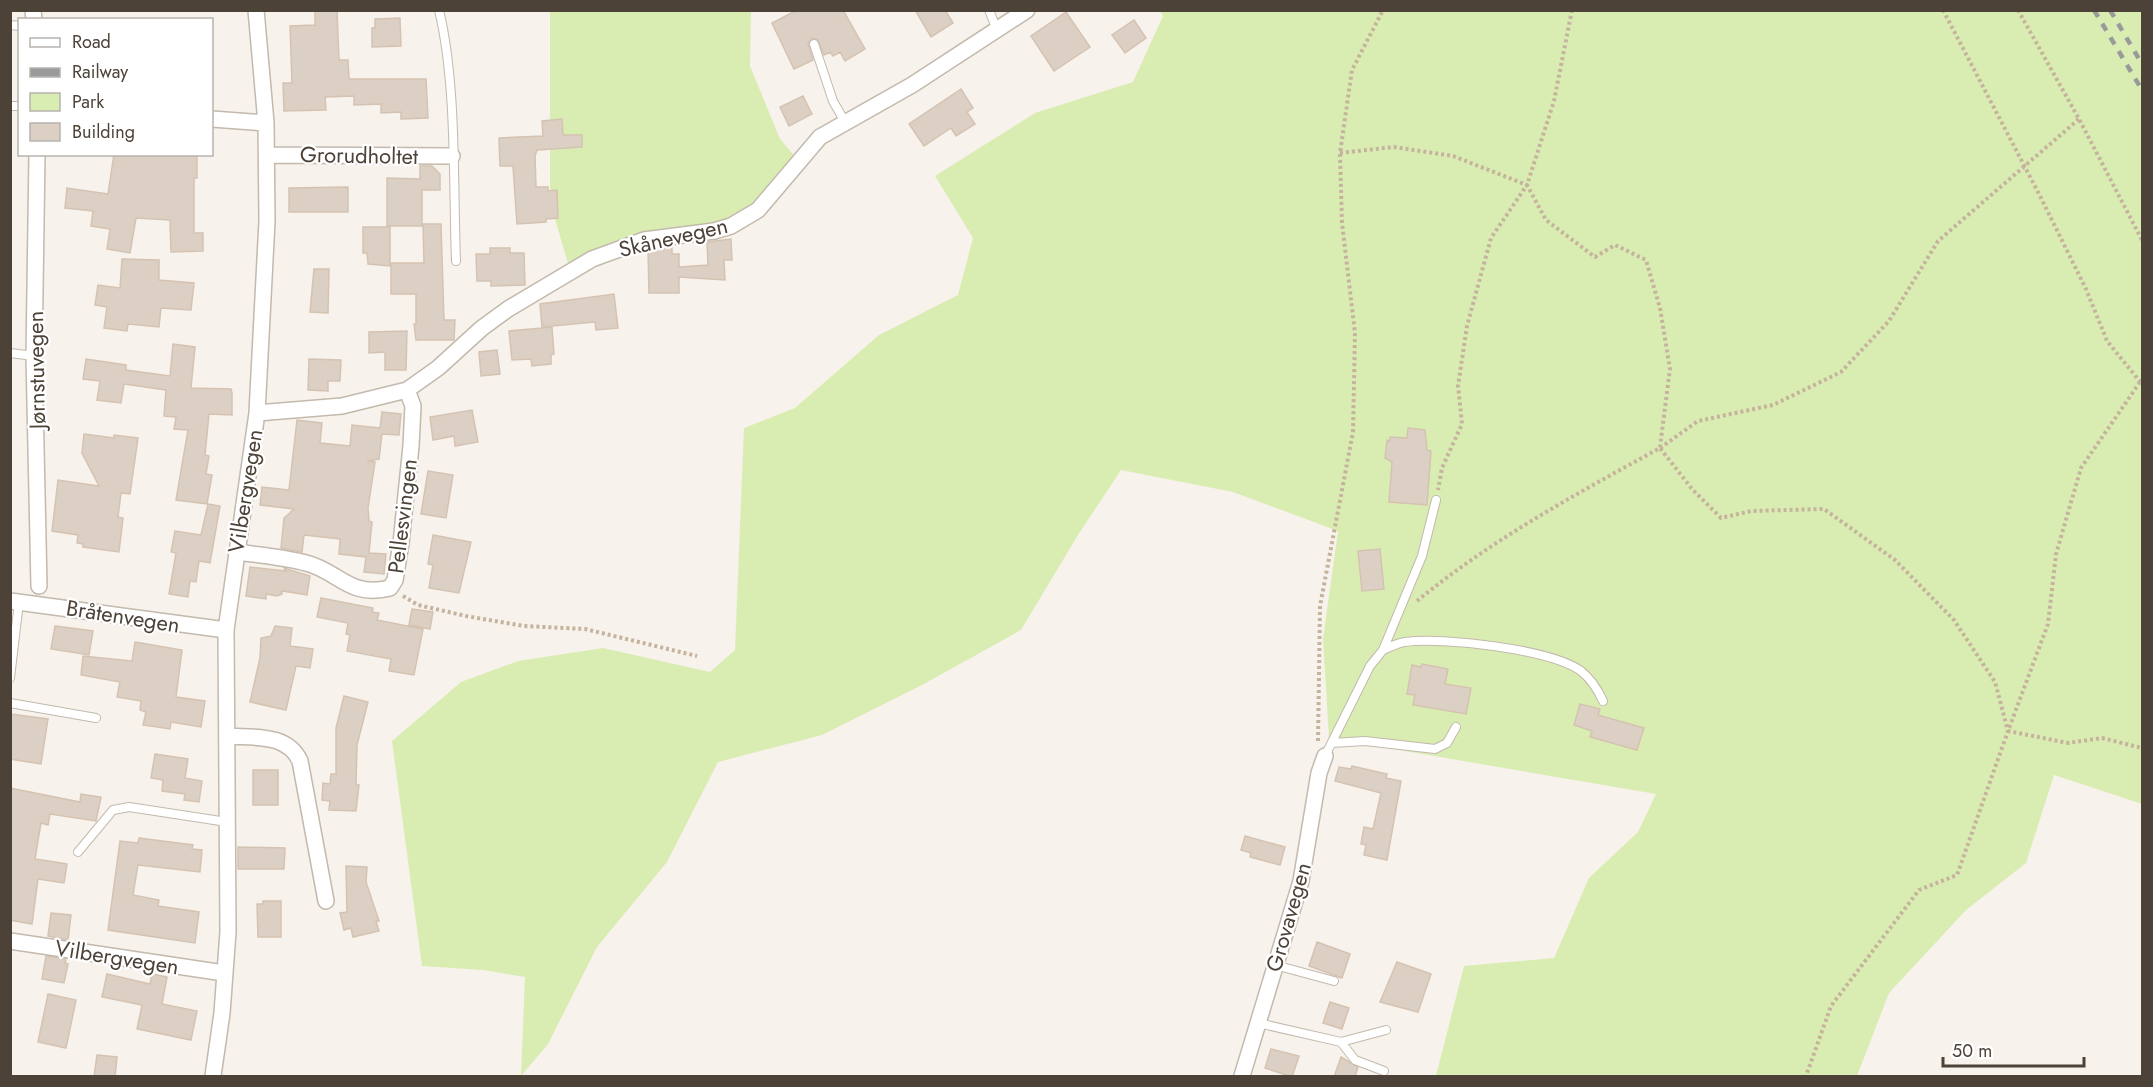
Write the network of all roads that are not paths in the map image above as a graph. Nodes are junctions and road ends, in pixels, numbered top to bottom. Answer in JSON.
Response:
{"nodes":[{"id":1,"x":256,"y":10,"type":"edge"},
{"id":2,"x":439,"y":10,"type":"edge"},
{"id":3,"x":989,"y":10,"type":"edge"},
{"id":4,"x":1027,"y":10,"type":"edge"},
{"id":5,"x":997,"y":30,"type":"junction"},
{"id":6,"x":814,"y":44,"type":"dead end"},
{"id":7,"x":213,"y":118,"type":"edge"},
{"id":8,"x":845,"y":122,"type":"junction"},
{"id":9,"x":266,"y":123,"type":"junction"},
{"id":10,"x":267,"y":155,"type":"junction"},
{"id":11,"x":37,"y":156,"type":"edge"},
{"id":12,"x":452,"y":156,"type":"junction"},
{"id":13,"x":456,"y":261,"type":"dead end"},
{"id":14,"x":10,"y":353,"type":"edge"},
{"id":15,"x":34,"y":356,"type":"junction"},
{"id":16,"x":407,"y":390,"type":"junction"},
{"id":17,"x":257,"y":413,"type":"junction"},
{"id":18,"x":1436,"y":500,"type":"road end"},
{"id":19,"x":236,"y":552,"type":"junction"},
{"id":20,"x":39,"y":586,"type":"dead end"},
{"id":21,"x":15,"y":602,"type":"edge"},
{"id":22,"x":226,"y":630,"type":"junction"},
{"id":23,"x":1383,"y":650,"type":"junction"},
{"id":24,"x":10,"y":678,"type":"edge"},
{"id":25,"x":1603,"y":701,"type":"dead end"},
{"id":26,"x":10,"y":703,"type":"edge"},
{"id":27,"x":96,"y":718,"type":"dead end"},
{"id":28,"x":1456,"y":727,"type":"dead end"},
{"id":29,"x":228,"y":736,"type":"junction"},
{"id":30,"x":1325,"y":748,"type":"junction"},
{"id":31,"x":227,"y":822,"type":"junction"},
{"id":32,"x":78,"y":852,"type":"dead end"},
{"id":33,"x":326,"y":902,"type":"dead end"},
{"id":34,"x":10,"y":940,"type":"edge"},
{"id":35,"x":1275,"y":964,"type":"junction"},
{"id":36,"x":224,"y":973,"type":"junction"},
{"id":37,"x":1334,"y":981,"type":"dead end"},
{"id":38,"x":1256,"y":1022,"type":"junction"},
{"id":39,"x":1386,"y":1030,"type":"dead end"},
{"id":40,"x":1341,"y":1042,"type":"junction"},
{"id":41,"x":1384,"y":1071,"type":"dead end"},
{"id":42,"x":213,"y":1077,"type":"edge"},
{"id":43,"x":1242,"y":1077,"type":"edge"}],
"edges":[{"from":1,"to":9,"type":"street","name":"Vilbergvegen"},
{"from":2,"to":12,"type":"lane","name":"Grorudholtet"},
{"from":3,"to":5,"type":"lane"},
{"from":4,"to":5,"type":"street","name":"Skånevegen"},
{"from":5,"to":8,"type":"street","name":"Skånevegen"},
{"from":6,"to":8,"type":"lane"},
{"from":7,"to":9,"type":"street"},
{"from":8,"to":16,"type":"street","name":"Skånevegen"},
{"from":9,"to":10,"type":"street","name":"Vilbergvegen"},
{"from":10,"to":12,"type":"street","name":"Grorudholtet"},
{"from":10,"to":17,"type":"street","name":"Vilbergvegen"},
{"from":11,"to":15,"type":"street","name":"Jørnstuvegen"},
{"from":12,"to":13,"type":"lane","name":"Grorudholtet"},
{"from":14,"to":15,"type":"lane"},
{"from":15,"to":20,"type":"street","name":"Jørnstuvegen"},
{"from":16,"to":17,"type":"street","name":"Skånevegen"},
{"from":16,"to":19,"type":"street","name":"Pellesvingen"},
{"from":17,"to":19,"type":"street","name":"Vilbergvegen"},
{"from":18,"to":23,"type":"lane"},
{"from":19,"to":22,"type":"street","name":"Vilbergvegen"},
{"from":21,"to":22,"type":"street","name":"Bråtenvegen"},
{"from":21,"to":24,"type":"lane","name":"Bråtenvegen"},
{"from":22,"to":29,"type":"street","name":"Vilbergvegen"},
{"from":23,"to":25,"type":"lane"},
{"from":23,"to":30,"type":"lane"},
{"from":26,"to":27,"type":"lane"},
{"from":28,"to":30,"type":"lane"},
{"from":29,"to":31,"type":"street","name":"Vilbergvegen"},
{"from":29,"to":33,"type":"street"},
{"from":30,"to":35,"type":"street","name":"Grovavegen"},
{"from":31,"to":32,"type":"lane"},
{"from":31,"to":36,"type":"street","name":"Vilbergvegen"},
{"from":34,"to":36,"type":"street","name":"Vilbergvegen"},
{"from":35,"to":37,"type":"lane"},
{"from":35,"to":38,"type":"street","name":"Grovavegen"},
{"from":36,"to":42,"type":"street","name":"Vilbergvegen"},
{"from":38,"to":40,"type":"lane"},
{"from":38,"to":43,"type":"street","name":"Grovavegen"},
{"from":39,"to":40,"type":"lane"},
{"from":40,"to":41,"type":"lane"}]}
